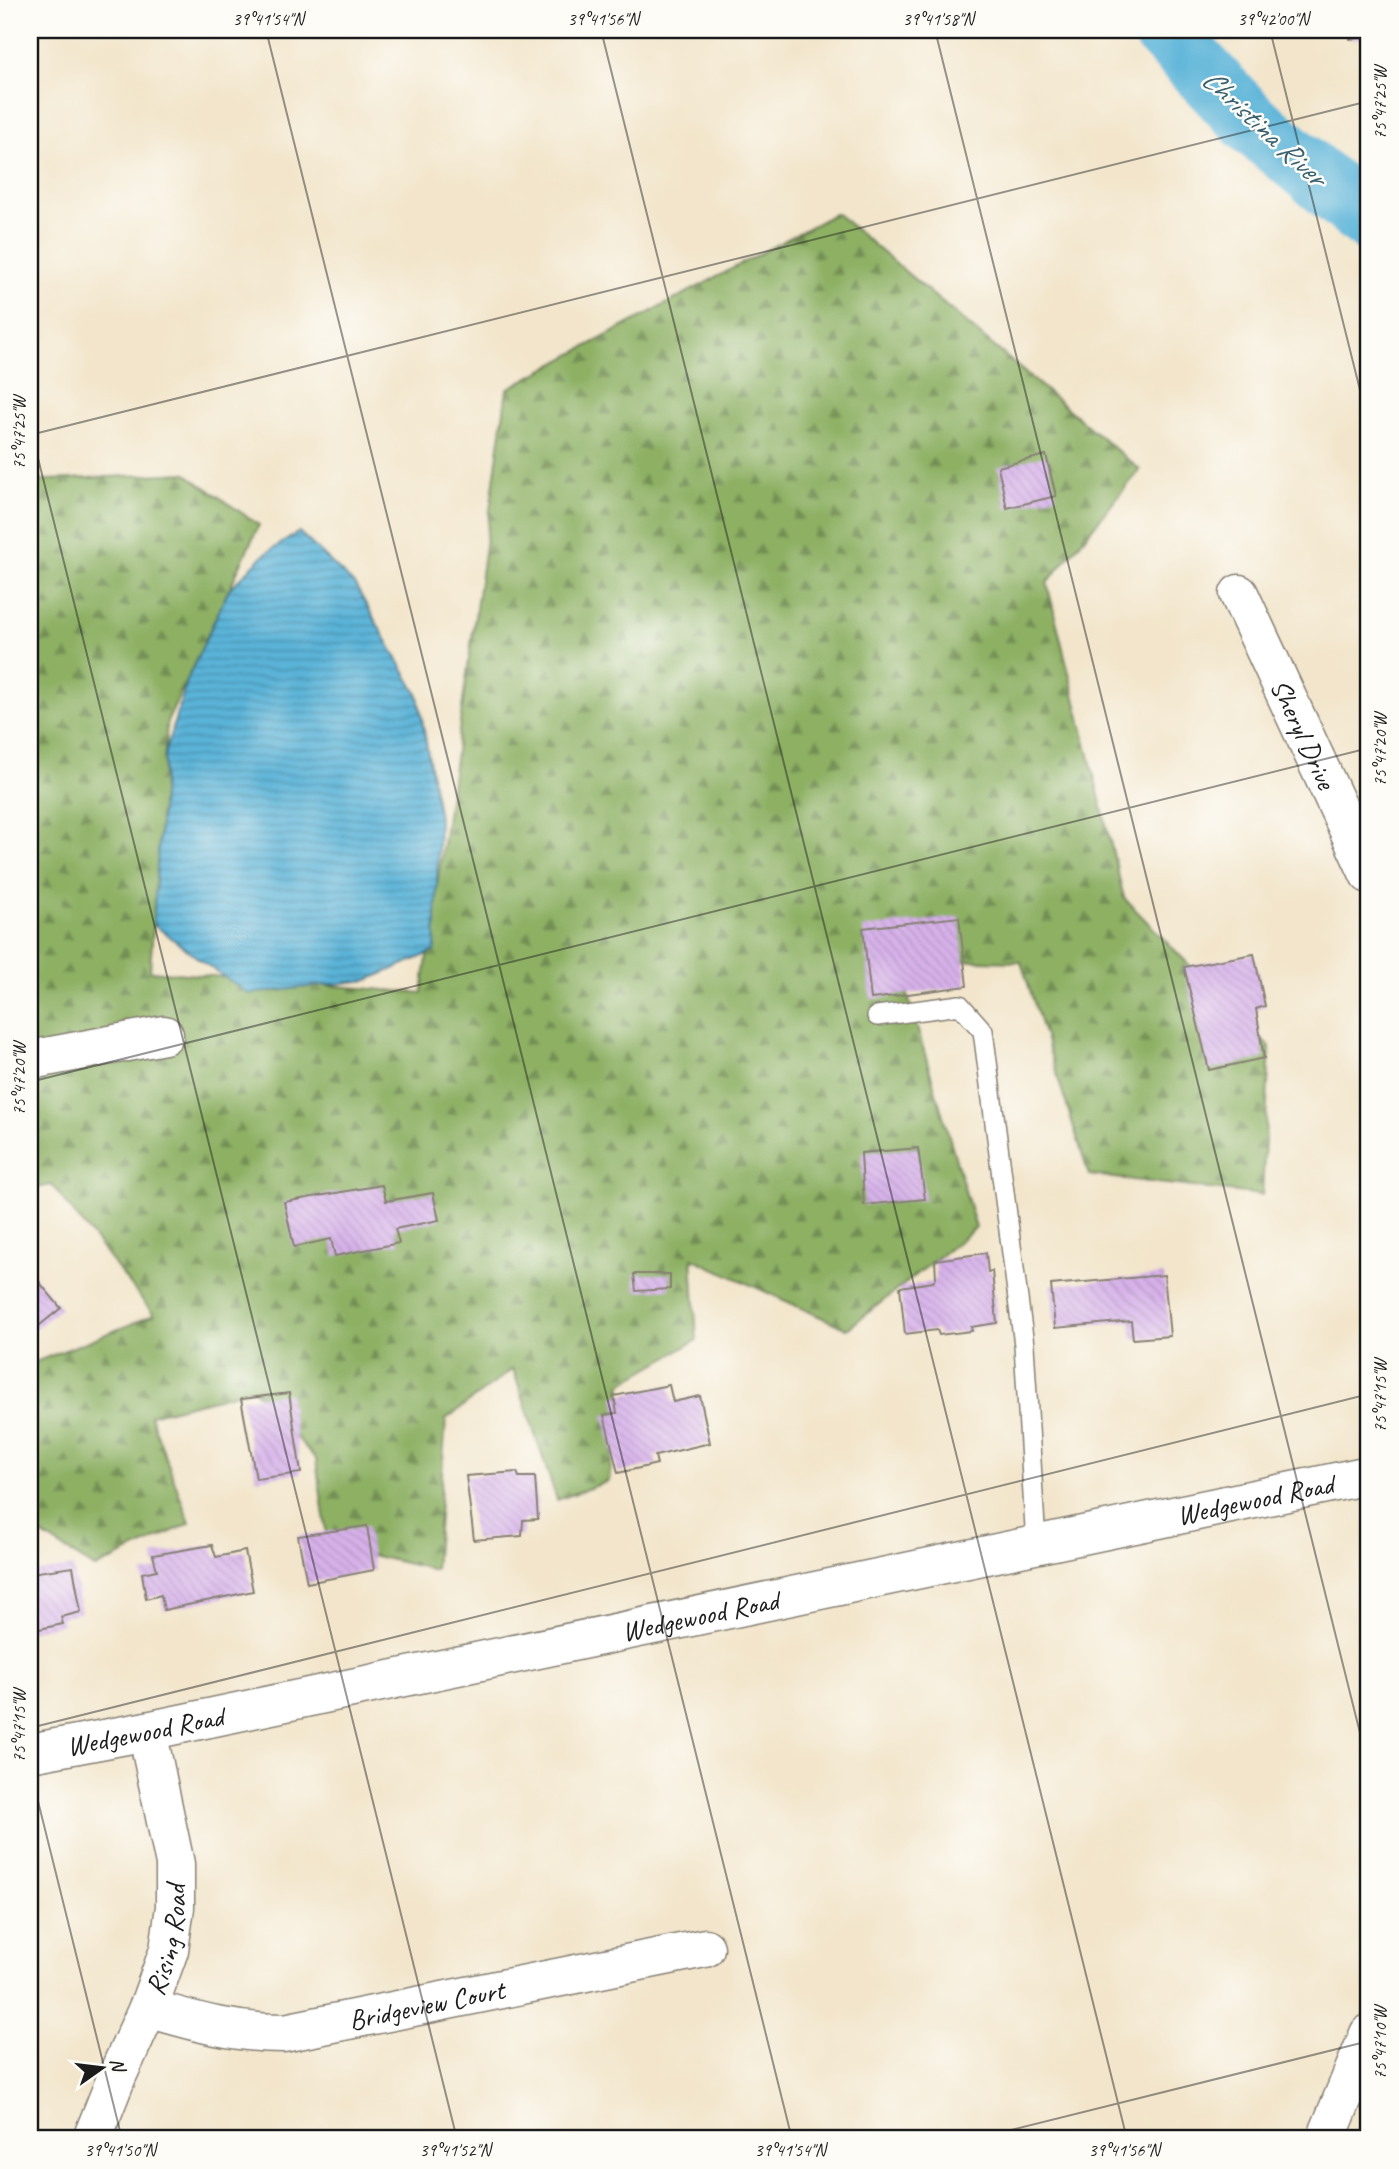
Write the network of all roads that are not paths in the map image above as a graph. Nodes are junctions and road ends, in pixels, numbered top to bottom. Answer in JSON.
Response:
{"nodes":[{"id":1,"x":1239,"y":594,"type":"dead end"},
{"id":2,"x":1369,"y":874,"type":"edge"},
{"id":3,"x":877,"y":1016,"type":"dead end"},
{"id":4,"x":164,"y":1034,"type":"dead end"},
{"id":5,"x":30,"y":1060,"type":"edge"},
{"id":6,"x":1369,"y":1475,"type":"edge"},
{"id":7,"x":1036,"y":1544,"type":"junction"},
{"id":8,"x":147,"y":1731,"type":"junction"},
{"id":9,"x":30,"y":1752,"type":"edge"},
{"id":10,"x":705,"y":1948,"type":"dead end"},
{"id":11,"x":148,"y":2008,"type":"junction"},
{"id":12,"x":1369,"y":2034,"type":"edge"},
{"id":13,"x":92,"y":2139,"type":"edge"},
{"id":14,"x":1326,"y":2139,"type":"edge"}],
"edges":[{"from":1,"to":2,"type":"street","name":"Sheryl Drive"},
{"from":3,"to":7,"type":"lane"},
{"from":4,"to":5,"type":"street"},
{"from":6,"to":7,"type":"street","name":"Wedgewood Road"},
{"from":7,"to":8,"type":"street","name":"Wedgewood Road"},
{"from":8,"to":9,"type":"street","name":"Wedgewood Road"},
{"from":8,"to":11,"type":"street","name":"Rising Road"},
{"from":10,"to":11,"type":"street","name":"Bridgeview Court"},
{"from":11,"to":13,"type":"street","name":"Rising Road"},
{"from":12,"to":14,"type":"street"}]}
